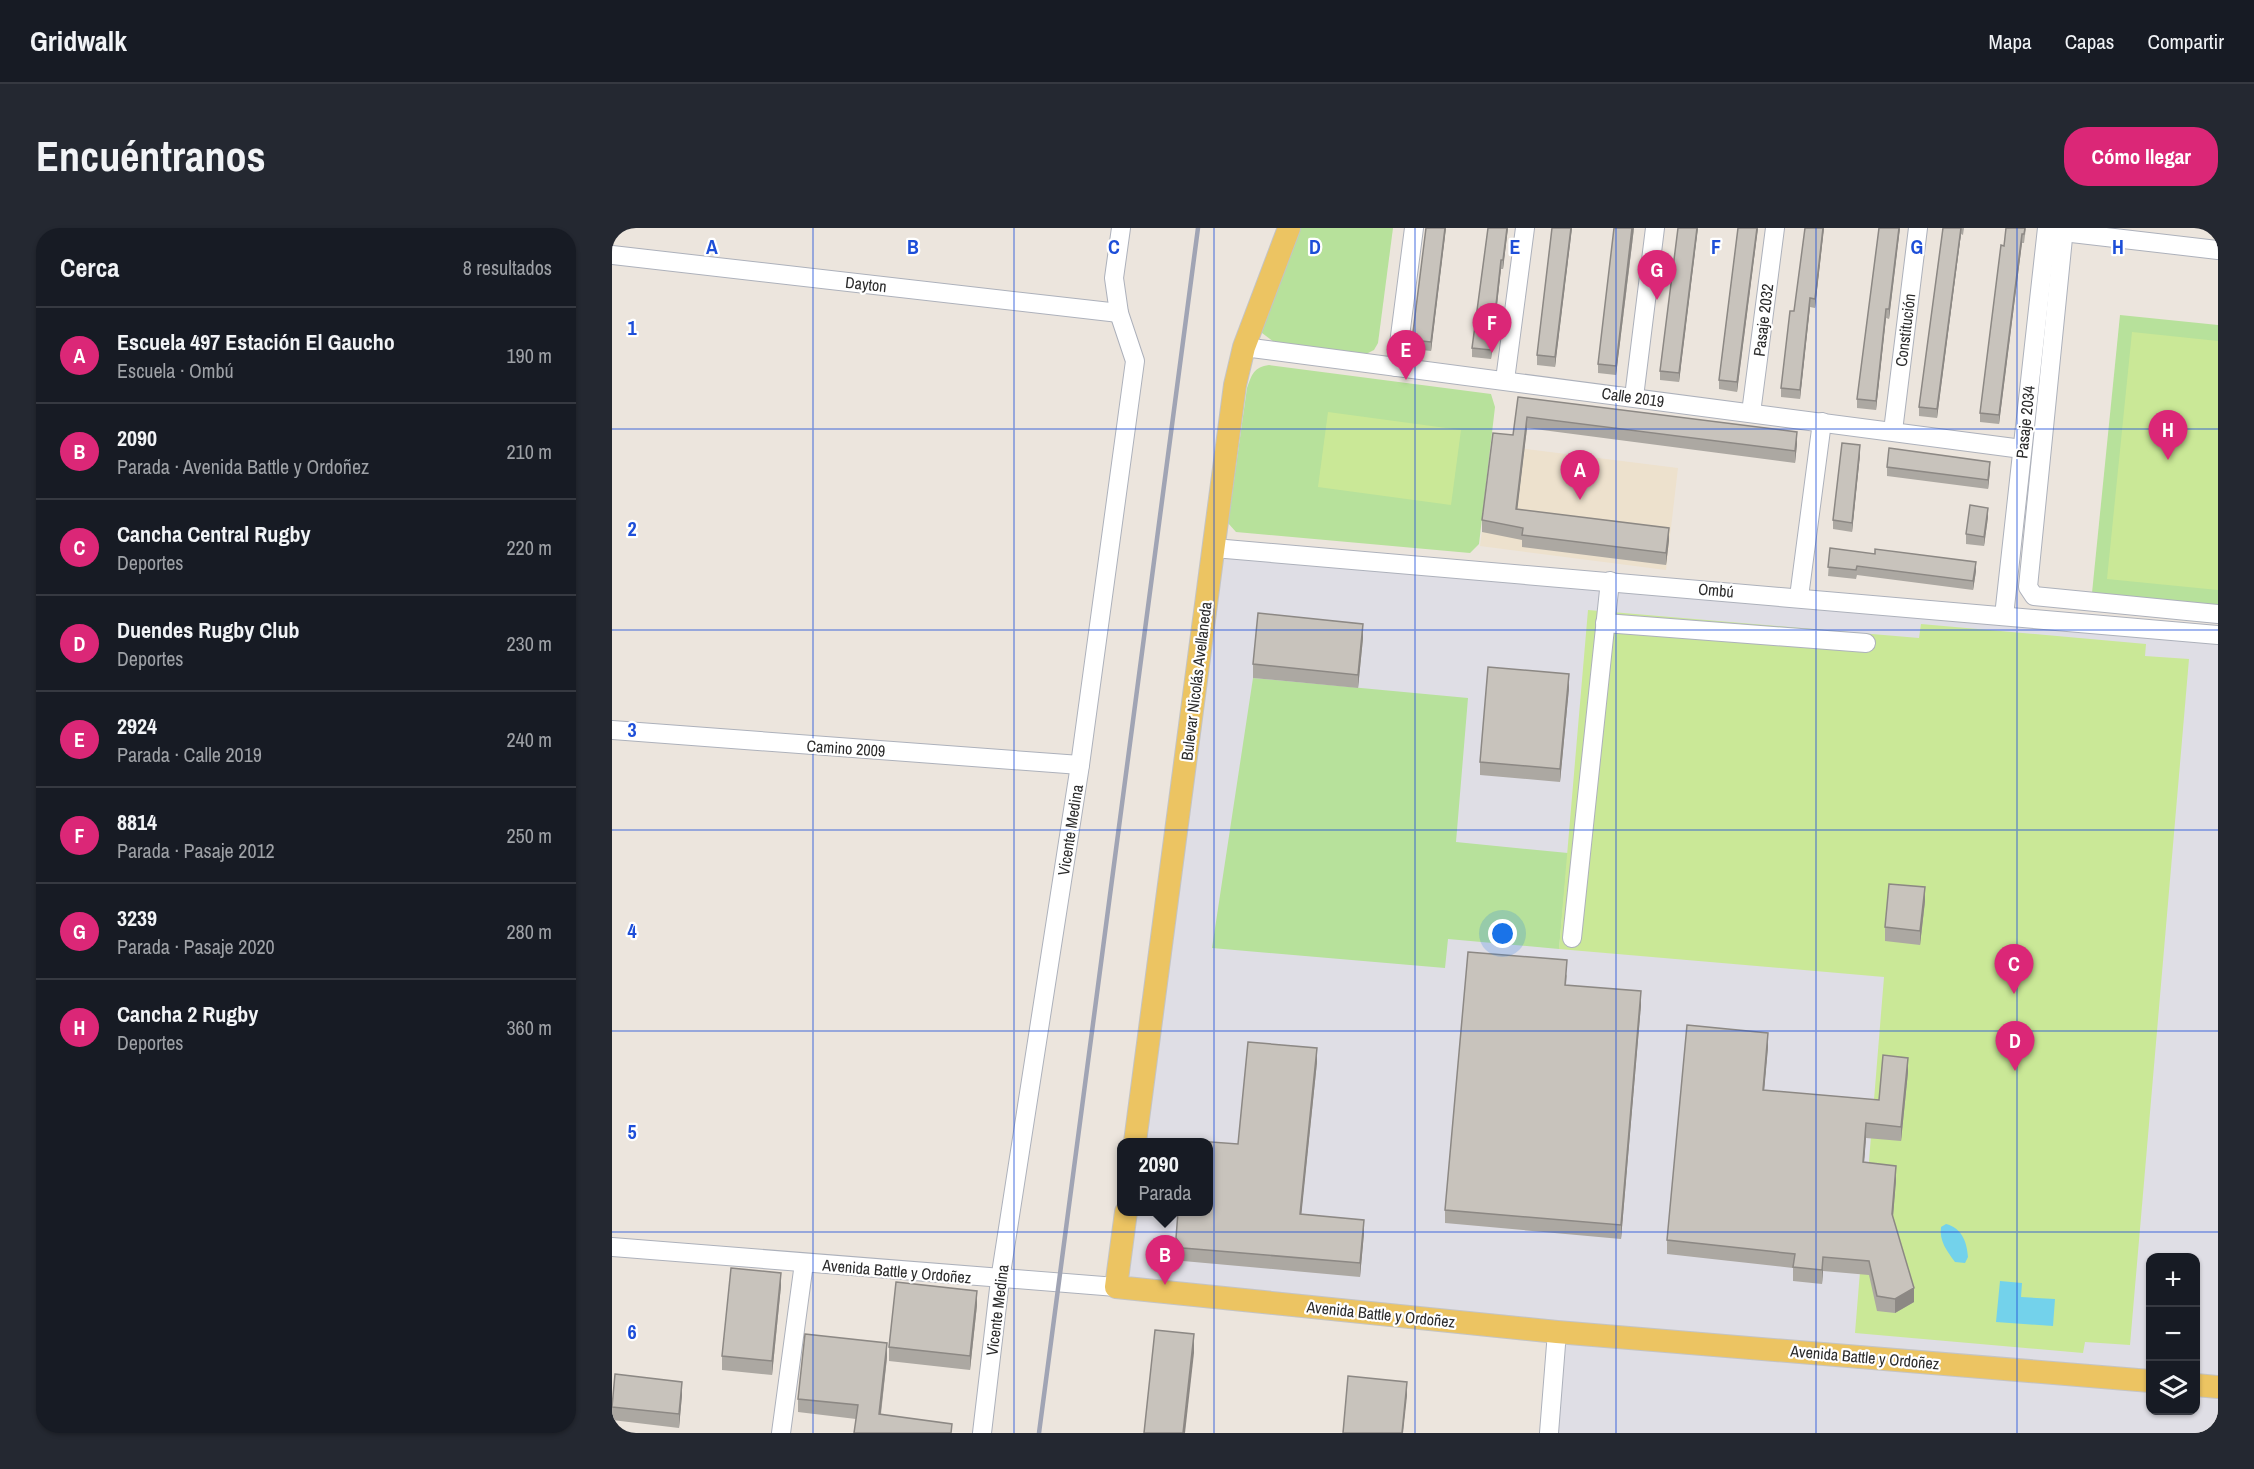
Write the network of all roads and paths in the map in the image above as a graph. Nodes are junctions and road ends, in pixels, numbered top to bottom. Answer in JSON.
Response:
{"nodes":[{"id":1,"x":1120,"y":228,"type":"edge"},
{"id":2,"x":1289,"y":228,"type":"edge"},
{"id":3,"x":1414,"y":228,"type":"edge"},
{"id":4,"x":1526,"y":228,"type":"edge"},
{"id":5,"x":1655,"y":228,"type":"edge"},
{"id":6,"x":1775,"y":228,"type":"edge"},
{"id":7,"x":1918,"y":228,"type":"edge"},
{"id":8,"x":2058,"y":229,"type":"edge"},
{"id":9,"x":2218,"y":250,"type":"edge"},
{"id":10,"x":612,"y":255,"type":"edge"},
{"id":11,"x":1119,"y":313,"type":"junction"},
{"id":12,"x":1244,"y":347,"type":"junction"},
{"id":13,"x":1396,"y":367,"type":"junction"},
{"id":14,"x":1505,"y":380,"type":"junction"},
{"id":15,"x":1634,"y":397,"type":"junction"},
{"id":16,"x":1751,"y":412,"type":"junction"},
{"id":17,"x":1821,"y":422,"type":"junction"},
{"id":18,"x":1893,"y":431,"type":"junction"},
{"id":19,"x":2022,"y":449,"type":"junction"},
{"id":20,"x":1214,"y":548,"type":"junction"},
{"id":21,"x":1610,"y":581,"type":"junction"},
{"id":22,"x":1799,"y":597,"type":"junction"},
{"id":23,"x":2218,"y":614,"type":"edge"},
{"id":24,"x":2004,"y":616,"type":"junction"},
{"id":25,"x":1605,"y":623,"type":"junction"},
{"id":26,"x":2218,"y":635,"type":"edge"},
{"id":27,"x":1866,"y":643,"type":"dead end"},
{"id":28,"x":612,"y":730,"type":"edge"},
{"id":29,"x":1080,"y":765,"type":"junction"},
{"id":30,"x":1572,"y":938,"type":"dead end"},
{"id":31,"x":1137,"y":1138,"type":"edge"},
{"id":32,"x":1125,"y":1216,"type":"edge"},
{"id":33,"x":612,"y":1247,"type":"edge"},
{"id":34,"x":804,"y":1263,"type":"junction"},
{"id":35,"x":1000,"y":1280,"type":"junction"},
{"id":36,"x":1116,"y":1287,"type":"junction"},
{"id":37,"x":1557,"y":1332,"type":"junction"},
{"id":38,"x":2146,"y":1381,"type":"edge"},
{"id":39,"x":2200,"y":1385,"type":"edge"},
{"id":40,"x":2218,"y":1387,"type":"edge"},
{"id":41,"x":781,"y":1433,"type":"edge"},
{"id":42,"x":982,"y":1433,"type":"edge"},
{"id":43,"x":1549,"y":1433,"type":"edge"}],
"edges":[{"from":1,"to":11,"type":"street","name":"Vicente Medina"},
{"from":2,"to":12,"type":"main road","name":"Bulevar Nicolás Avellaneda"},
{"from":3,"to":13,"type":"street"},
{"from":4,"to":14,"type":"street"},
{"from":5,"to":15,"type":"street"},
{"from":6,"to":16,"type":"street","name":"Pasaje 2032"},
{"from":7,"to":18,"type":"street","name":"Constitución"},
{"from":8,"to":9,"type":"street"},
{"from":8,"to":19,"type":"street","name":"Pasaje 2034"},
{"from":8,"to":23,"type":"street"},
{"from":10,"to":11,"type":"street","name":"Dayton"},
{"from":11,"to":29,"type":"street","name":"Vicente Medina"},
{"from":12,"to":13,"type":"street","name":"Calle 2019"},
{"from":12,"to":20,"type":"main road","name":"Bulevar Nicolás Avellaneda"},
{"from":13,"to":14,"type":"street","name":"Calle 2019"},
{"from":14,"to":15,"type":"street","name":"Calle 2019"},
{"from":15,"to":16,"type":"street","name":"Calle 2019"},
{"from":16,"to":17,"type":"street","name":"Calle 2019"},
{"from":17,"to":18,"type":"street","name":"Calle 2019"},
{"from":17,"to":22,"type":"street"},
{"from":18,"to":19,"type":"street","name":"Calle 2019"},
{"from":19,"to":24,"type":"street","name":"Pasaje 2034"},
{"from":20,"to":21,"type":"street","name":"Ombú"},
{"from":20,"to":31,"type":"main road","name":"Bulevar Nicolás Avellaneda"},
{"from":21,"to":22,"type":"street","name":"Ombú"},
{"from":21,"to":25,"type":"street"},
{"from":22,"to":24,"type":"street","name":"Ombú"},
{"from":24,"to":26,"type":"street","name":"Ombú"},
{"from":25,"to":27,"type":"street"},
{"from":25,"to":30,"type":"street"},
{"from":28,"to":29,"type":"street","name":"Camino 2009"},
{"from":29,"to":35,"type":"street","name":"Vicente Medina"},
{"from":32,"to":36,"type":"main road"},
{"from":33,"to":34,"type":"street","name":"Avenida Battle y Ordoñez"},
{"from":34,"to":35,"type":"street","name":"Avenida Battle y Ordoñez"},
{"from":34,"to":41,"type":"street"},
{"from":35,"to":36,"type":"street","name":"Avenida Battle y Ordoñez"},
{"from":35,"to":42,"type":"street","name":"Vicente Medina"},
{"from":36,"to":37,"type":"main road","name":"Avenida Battle y Ordoñez"},
{"from":37,"to":38,"type":"main road","name":"Avenida Battle y Ordoñez"},
{"from":37,"to":43,"type":"street"},
{"from":39,"to":40,"type":"main road"}]}
